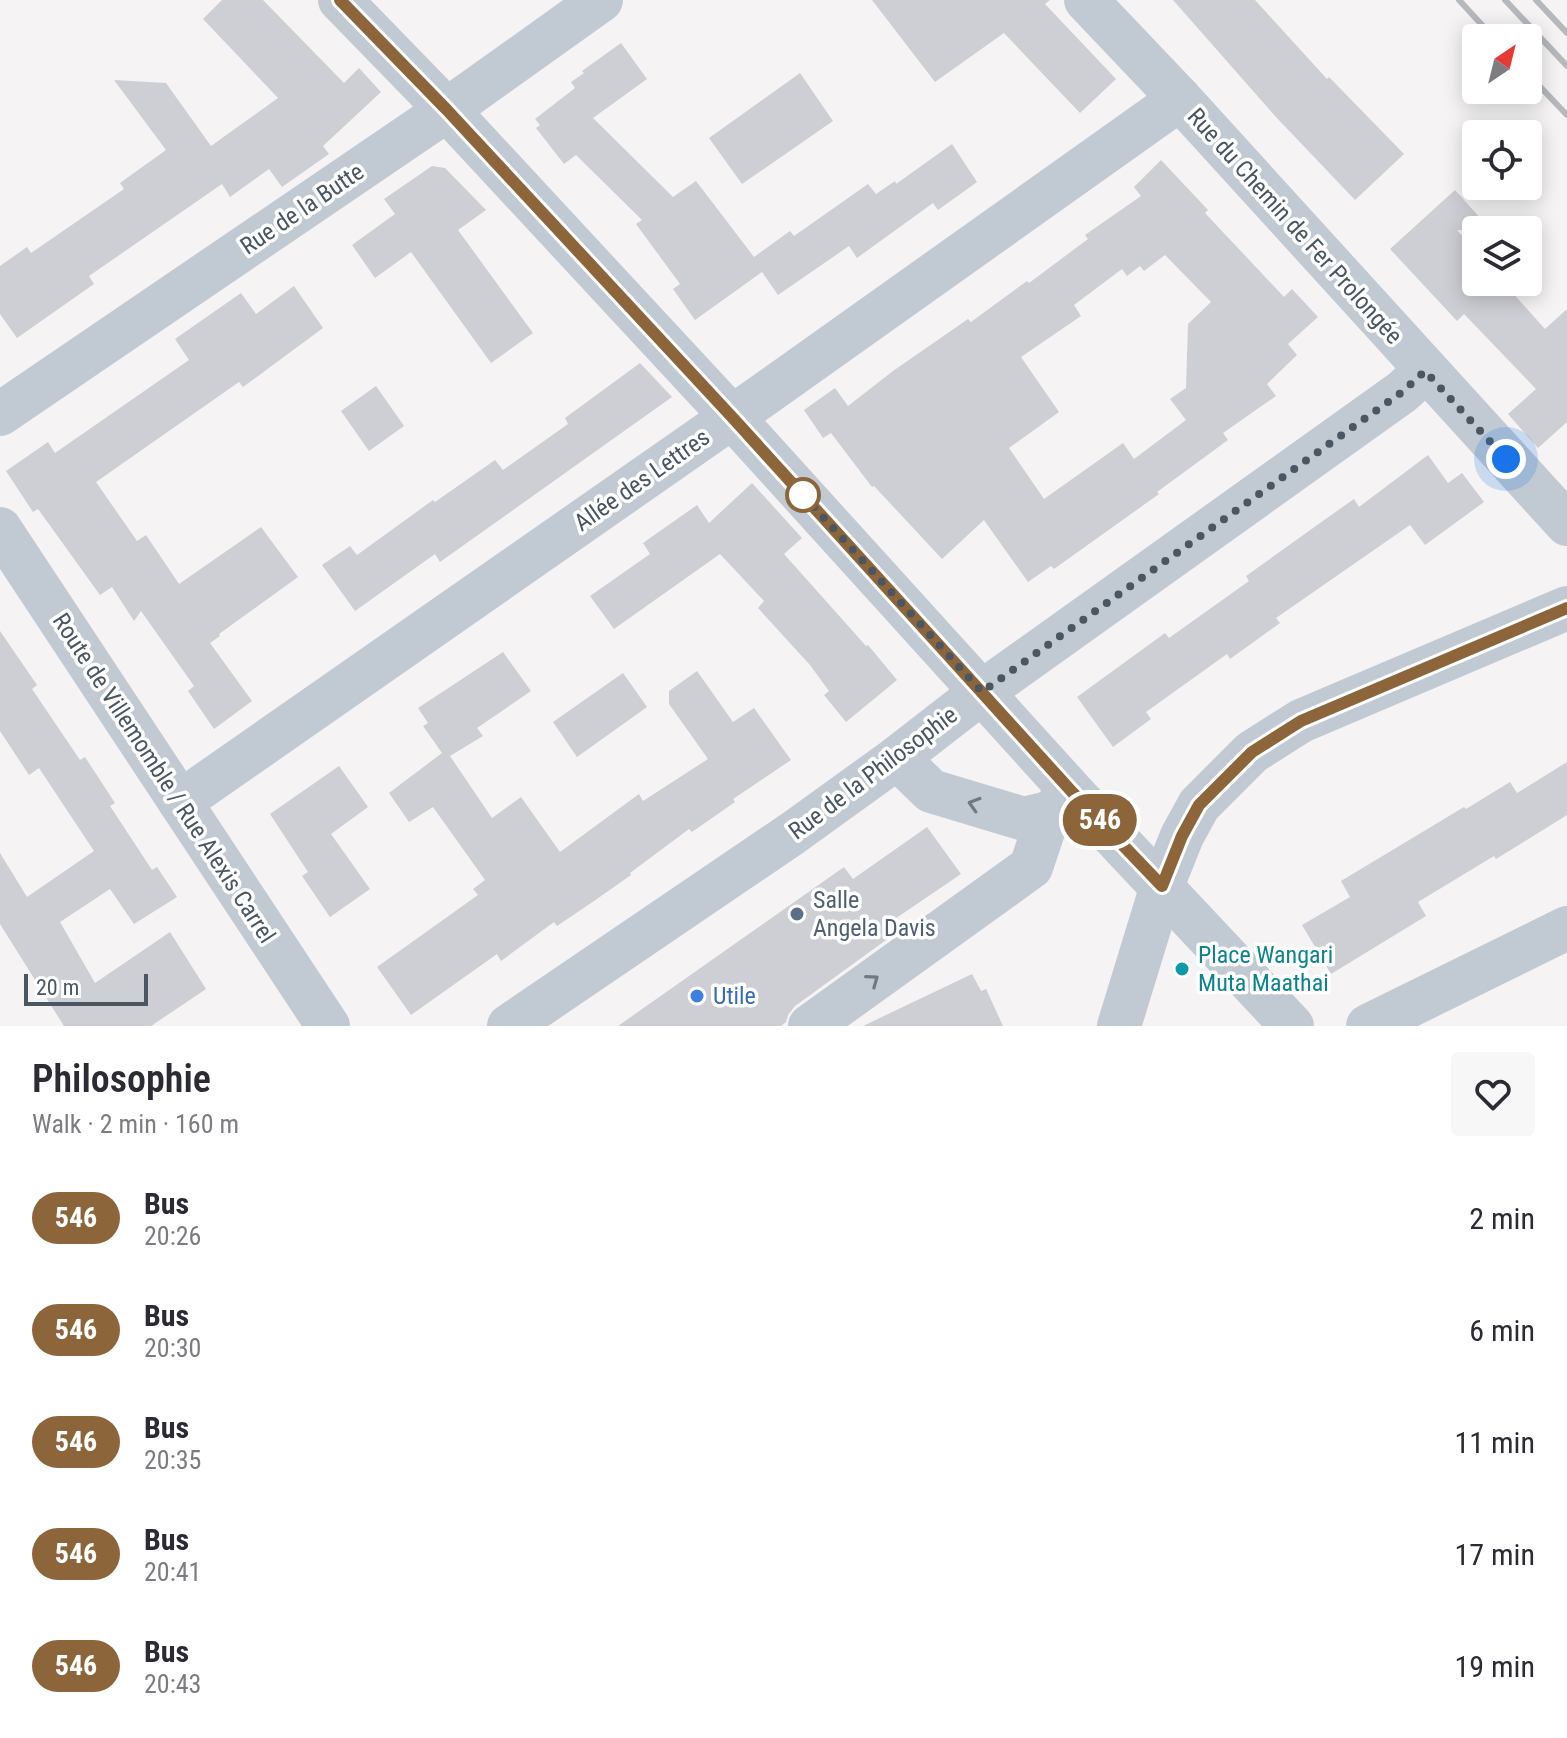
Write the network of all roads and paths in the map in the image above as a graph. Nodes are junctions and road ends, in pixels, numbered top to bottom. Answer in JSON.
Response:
{"nodes":[{"id":1,"x":340,"y":0,"type":"edge"},
{"id":2,"x":601,"y":0,"type":"edge"},
{"id":3,"x":1086,"y":0,"type":"edge"},
{"id":4,"x":1180,"y":99,"type":"junction"},
{"id":5,"x":447,"y":110,"type":"junction"},
{"id":6,"x":1425,"y":371,"type":"junction"},
{"id":7,"x":0,"y":414,"type":"edge"},
{"id":8,"x":732,"y":417,"type":"junction"},
{"id":9,"x":1567,"y":524,"type":"edge"},
{"id":10,"x":0,"y":529,"type":"edge"},
{"id":11,"x":1567,"y":608,"type":"edge"},
{"id":12,"x":982,"y":692,"type":"junction"},
{"id":13,"x":897,"y":758,"type":"junction"},
{"id":14,"x":180,"y":802,"type":"junction"},
{"id":15,"x":1061,"y":803,"type":"junction"},
{"id":16,"x":1162,"y":886,"type":"junction"},
{"id":17,"x":1567,"y":928,"type":"edge"},
{"id":18,"x":328,"y":1026,"type":"edge"},
{"id":19,"x":509,"y":1026,"type":"edge"},
{"id":20,"x":810,"y":1026,"type":"edge"},
{"id":21,"x":1119,"y":1026,"type":"edge"},
{"id":22,"x":1292,"y":1026,"type":"edge"},
{"id":23,"x":1368,"y":1026,"type":"edge"}],
"edges":[{"from":1,"to":5,"type":"street"},
{"from":2,"to":5,"type":"street","name":"Rue de la Butte"},
{"from":3,"to":4,"type":"street","name":"Rue du Chemin de Fer Prolongée"},
{"from":4,"to":6,"type":"street","name":"Rue du Chemin de Fer Prolongée"},
{"from":4,"to":8,"type":"street","name":"Allée des Lettres"},
{"from":5,"to":7,"type":"street","name":"Rue de la Butte"},
{"from":5,"to":8,"type":"street"},
{"from":6,"to":9,"type":"street","name":"Rue du Chemin de Fer Prolongée"},
{"from":6,"to":12,"type":"street","name":"Rue de la Philosophie"},
{"from":8,"to":12,"type":"street"},
{"from":8,"to":14,"type":"street","name":"Allée des Lettres"},
{"from":10,"to":14,"type":"street","name":"Route de Villemomble / Rue Alexis Carrel"},
{"from":11,"to":16,"type":"street"},
{"from":12,"to":13,"type":"street","name":"Rue de la Philosophie"},
{"from":12,"to":15,"type":"street"},
{"from":15,"to":13,"type":"street","one_way":true},
{"from":13,"to":19,"type":"street","name":"Rue de la Philosophie"},
{"from":14,"to":18,"type":"street","name":"Route de Villemomble / Rue Alexis Carrel"},
{"from":15,"to":16,"type":"street"},
{"from":20,"to":15,"type":"street","one_way":true},
{"from":16,"to":21,"type":"street"},
{"from":16,"to":22,"type":"street"},
{"from":17,"to":23,"type":"street"}]}
